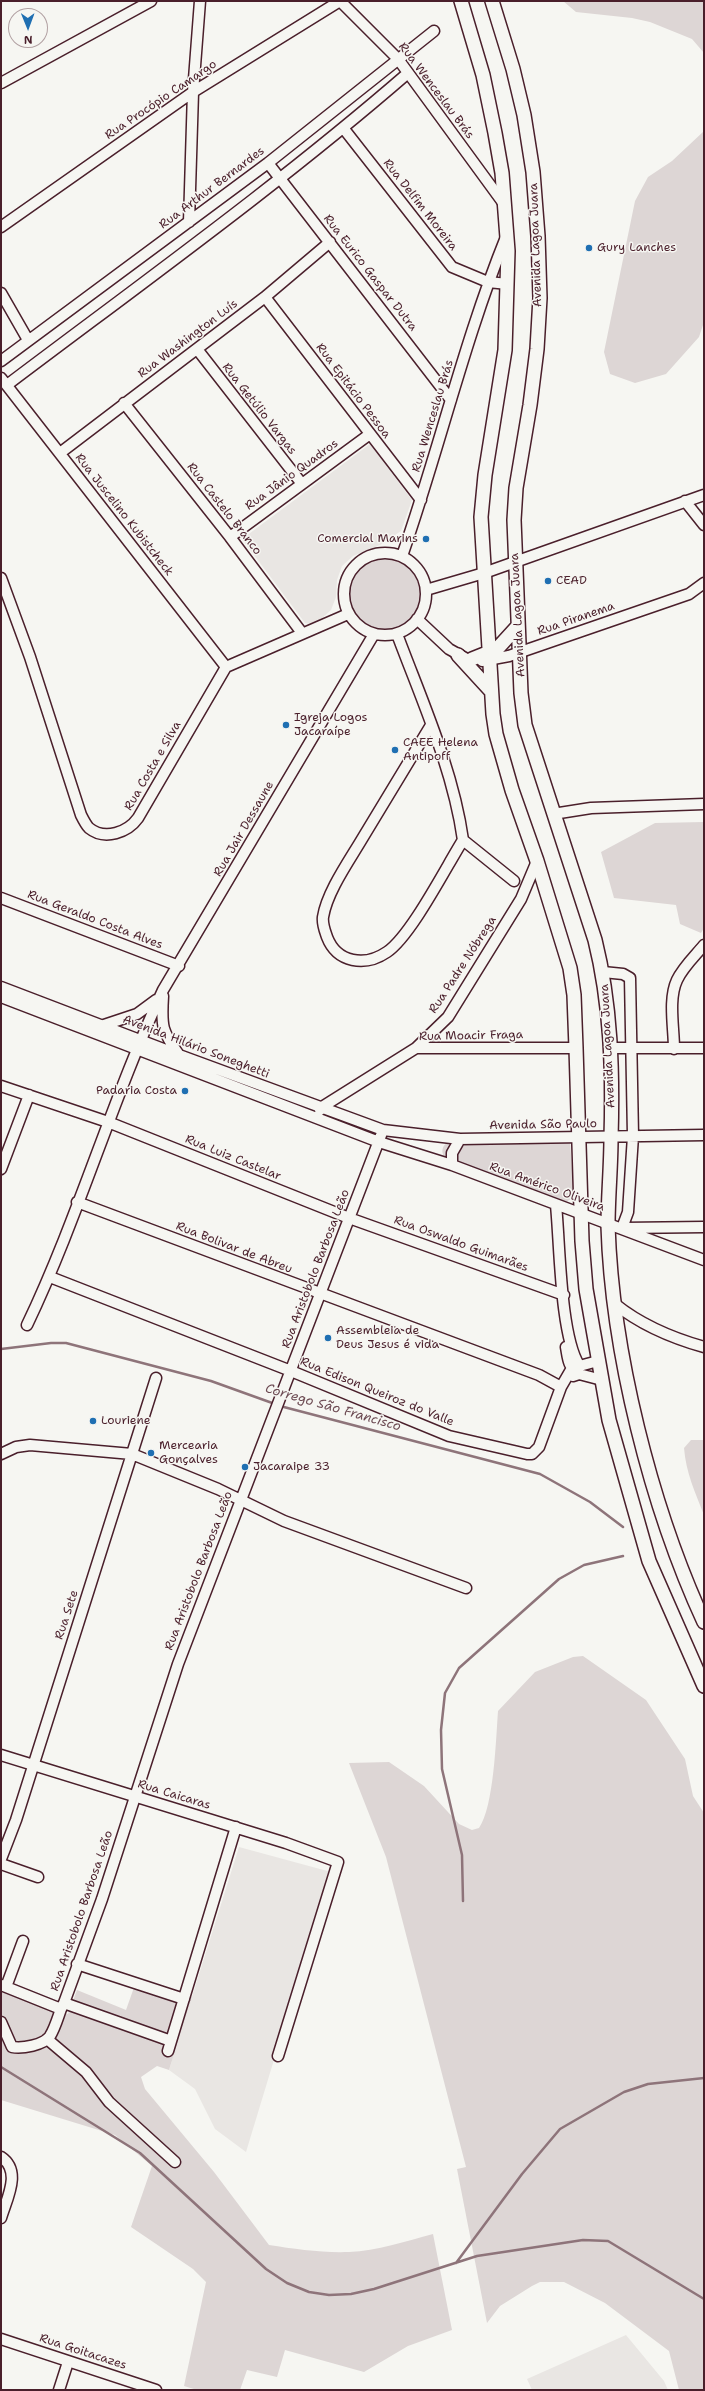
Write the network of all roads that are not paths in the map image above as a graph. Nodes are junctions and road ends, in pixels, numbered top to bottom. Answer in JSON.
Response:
{"nodes":[{"id":1,"x":151,"y":1,"type":"edge"},
{"id":2,"x":200,"y":1,"type":"edge"},
{"id":3,"x":340,"y":1,"type":"edge"},
{"id":4,"x":461,"y":1,"type":"edge"},
{"id":5,"x":492,"y":1,"type":"edge"},
{"id":6,"x":434,"y":31,"type":"dead end"},
{"id":7,"x":398,"y":59,"type":"junction"},
{"id":8,"x":408,"y":73,"type":"junction"},
{"id":9,"x":1,"y":83,"type":"edge"},
{"id":10,"x":193,"y":92,"type":"junction"},
{"id":11,"x":344,"y":129,"type":"junction"},
{"id":12,"x":268,"y":163,"type":"junction"},
{"id":13,"x":280,"y":179,"type":"junction"},
{"id":14,"x":504,"y":204,"type":"junction"},
{"id":15,"x":189,"y":222,"type":"junction"},
{"id":16,"x":1,"y":227,"type":"edge"},
{"id":17,"x":507,"y":235,"type":"junction"},
{"id":18,"x":330,"y":242,"type":"junction"},
{"id":19,"x":488,"y":282,"type":"junction"},
{"id":20,"x":508,"y":284,"type":"junction"},
{"id":21,"x":1,"y":293,"type":"edge"},
{"id":22,"x":265,"y":297,"type":"junction"},
{"id":23,"x":28,"y":340,"type":"junction"},
{"id":24,"x":197,"y":349,"type":"junction"},
{"id":25,"x":1,"y":361,"type":"edge"},
{"id":26,"x":4,"y":382,"type":"edge"},
{"id":27,"x":451,"y":400,"type":"junction"},
{"id":28,"x":124,"y":403,"type":"junction"},
{"id":29,"x":370,"y":434,"type":"junction"},
{"id":30,"x":60,"y":453,"type":"junction"},
{"id":31,"x":302,"y":484,"type":"junction"},
{"id":32,"x":704,"y":495,"type":"edge"},
{"id":33,"x":421,"y":500,"type":"junction"},
{"id":34,"x":685,"y":501,"type":"junction"},
{"id":35,"x":704,"y":525,"type":"edge"},
{"id":36,"x":230,"y":537,"type":"junction"},
{"id":37,"x":402,"y":556,"type":"junction"},
{"id":38,"x":515,"y":561,"type":"junction"},
{"id":39,"x":484,"y":573,"type":"junction"},
{"id":40,"x":1,"y":578,"type":"edge"},
{"id":41,"x":703,"y":587,"type":"edge"},
{"id":42,"x":426,"y":590,"type":"junction"},
{"id":43,"x":348,"y":614,"type":"junction"},
{"id":44,"x":417,"y":619,"type":"junction"},
{"id":45,"x":518,"y":626,"type":"junction"},
{"id":46,"x":302,"y":633,"type":"junction"},
{"id":47,"x":374,"y":634,"type":"junction"},
{"id":48,"x":397,"y":634,"type":"junction"},
{"id":49,"x":520,"y":652,"type":"junction"},
{"id":50,"x":458,"y":656,"type":"junction"},
{"id":51,"x":490,"y":657,"type":"junction"},
{"id":52,"x":472,"y":659,"type":"joint"},
{"id":53,"x":226,"y":667,"type":"junction"},
{"id":54,"x":491,"y":691,"type":"junction"},
{"id":55,"x":431,"y":725,"type":"junction"},
{"id":56,"x":704,"y":804,"type":"edge"},
{"id":57,"x":553,"y":814,"type":"junction"},
{"id":58,"x":463,"y":840,"type":"junction"},
{"id":59,"x":537,"y":861,"type":"junction"},
{"id":60,"x":514,"y":881,"type":"dead end"},
{"id":61,"x":1,"y":898,"type":"edge"},
{"id":62,"x":704,"y":945,"type":"edge"},
{"id":63,"x":179,"y":966,"type":"junction"},
{"id":64,"x":603,"y":972,"type":"junction"},
{"id":65,"x":1,"y":987,"type":"edge"},
{"id":66,"x":162,"y":993,"type":"junction"},
{"id":67,"x":1,"y":997,"type":"edge"},
{"id":68,"x":104,"y":1025,"type":"junction"},
{"id":69,"x":138,"y":1044,"type":"junction"},
{"id":70,"x":416,"y":1048,"type":"junction"},
{"id":71,"x":576,"y":1048,"type":"junction"},
{"id":72,"x":610,"y":1048,"type":"junction"},
{"id":73,"x":630,"y":1048,"type":"junction"},
{"id":74,"x":704,"y":1048,"type":"edge"},
{"id":75,"x":674,"y":1049,"type":"junction"},
{"id":76,"x":179,"y":1055,"type":"junction"},
{"id":77,"x":236,"y":1082,"type":"junction"},
{"id":78,"x":1,"y":1086,"type":"edge"},
{"id":79,"x":28,"y":1095,"type":"junction"},
{"id":80,"x":322,"y":1107,"type":"junction"},
{"id":81,"x":317,"y":1117,"type":"junction"},
{"id":82,"x":108,"y":1122,"type":"junction"},
{"id":83,"x":383,"y":1130,"type":"junction"},
{"id":84,"x":704,"y":1135,"type":"edge"},
{"id":85,"x":612,"y":1136,"type":"junction"},
{"id":86,"x":633,"y":1136,"type":"junction"},
{"id":87,"x":578,"y":1138,"type":"junction"},
{"id":88,"x":460,"y":1140,"type":"junction"},
{"id":89,"x":379,"y":1142,"type":"junction"},
{"id":90,"x":452,"y":1165,"type":"junction"},
{"id":91,"x":1,"y":1169,"type":"edge"},
{"id":92,"x":76,"y":1202,"type":"junction"},
{"id":93,"x":556,"y":1205,"type":"junction"},
{"id":94,"x":580,"y":1214,"type":"junction"},
{"id":95,"x":349,"y":1218,"type":"junction"},
{"id":96,"x":608,"y":1223,"type":"junction"},
{"id":97,"x":704,"y":1227,"type":"edge"},
{"id":98,"x":622,"y":1228,"type":"junction"},
{"id":99,"x":704,"y":1260,"type":"edge"},
{"id":100,"x":50,"y":1277,"type":"junction"},
{"id":101,"x":319,"y":1294,"type":"junction"},
{"id":102,"x":564,"y":1295,"type":"junction"},
{"id":103,"x":615,"y":1304,"type":"junction"},
{"id":104,"x":27,"y":1325,"type":"dead end"},
{"id":105,"x":704,"y":1347,"type":"edge"},
{"id":106,"x":598,"y":1361,"type":"junction"},
{"id":107,"x":577,"y":1369,"type":"junction"},
{"id":108,"x":291,"y":1371,"type":"junction"},
{"id":109,"x":156,"y":1378,"type":"dead end"},
{"id":110,"x":602,"y":1380,"type":"junction"},
{"id":111,"x":561,"y":1386,"type":"junction"},
{"id":112,"x":1,"y":1454,"type":"edge"},
{"id":113,"x":132,"y":1454,"type":"junction"},
{"id":114,"x":240,"y":1499,"type":"junction"},
{"id":115,"x":466,"y":1588,"type":"dead end"},
{"id":116,"x":704,"y":1622,"type":"edge"},
{"id":117,"x":704,"y":1686,"type":"edge"},
{"id":118,"x":1,"y":1755,"type":"edge"},
{"id":119,"x":33,"y":1766,"type":"junction"},
{"id":120,"x":134,"y":1797,"type":"junction"},
{"id":121,"x":236,"y":1827,"type":"junction"},
{"id":122,"x":1,"y":1859,"type":"edge"},
{"id":123,"x":1,"y":1864,"type":"edge"},
{"id":124,"x":38,"y":1877,"type":"dead end"},
{"id":125,"x":23,"y":1941,"type":"dead end"},
{"id":126,"x":77,"y":1964,"type":"junction"},
{"id":127,"x":3,"y":1986,"type":"edge"},
{"id":128,"x":184,"y":1999,"type":"junction"},
{"id":129,"x":62,"y":2006,"type":"junction"},
{"id":130,"x":1,"y":2022,"type":"edge"},
{"id":131,"x":47,"y":2039,"type":"junction"},
{"id":132,"x":171,"y":2041,"type":"junction"},
{"id":133,"x":168,"y":2052,"type":"dead end"},
{"id":134,"x":278,"y":2056,"type":"dead end"},
{"id":135,"x":1,"y":2157,"type":"edge"},
{"id":136,"x":175,"y":2162,"type":"dead end"},
{"id":137,"x":1,"y":2218,"type":"edge"},
{"id":138,"x":1,"y":2339,"type":"edge"},
{"id":139,"x":68,"y":2362,"type":"junction"},
{"id":140,"x":59,"y":2390,"type":"edge"},
{"id":141,"x":156,"y":2390,"type":"edge"}],
"edges":[{"from":1,"to":9,"type":"street"},
{"from":2,"to":10,"type":"street"},
{"from":3,"to":7,"type":"street","name":"Rua Wenceslau Brás"},
{"from":3,"to":10,"type":"street","name":"Rua Procópio Camargo"},
{"from":4,"to":14,"type":"main road"},
{"from":5,"to":38,"type":"main road","name":"Avenida Lagoa Juara"},
{"from":6,"to":7,"type":"street","name":"Rua Arthur Bernardes"},
{"from":7,"to":8,"type":"street","name":"Rua Wenceslau Brás"},
{"from":7,"to":12,"type":"street","name":"Rua Arthur Bernardes"},
{"from":8,"to":11,"type":"street"},
{"from":8,"to":14,"type":"street","name":"Rua Wenceslau Brás"},
{"from":10,"to":15,"type":"street"},
{"from":10,"to":16,"type":"street","name":"Rua Procópio Camargo"},
{"from":11,"to":13,"type":"street"},
{"from":11,"to":19,"type":"street","name":"Rua Delfim Moreira"},
{"from":12,"to":13,"type":"street","name":"Rua Eurico Gaspar Dutra"},
{"from":12,"to":15,"type":"street","name":"Rua Arthur Bernardes"},
{"from":13,"to":18,"type":"street","name":"Rua Eurico Gaspar Dutra"},
{"from":13,"to":26,"type":"street"},
{"from":14,"to":17,"type":"main road"},
{"from":15,"to":23,"type":"street","name":"Rua Arthur Bernardes"},
{"from":17,"to":19,"type":"street","name":"Rua Wenceslau Brás"},
{"from":17,"to":20,"type":"main road"},
{"from":18,"to":22,"type":"street","name":"Rua Washington Luís"},
{"from":18,"to":27,"type":"street","name":"Rua Eurico Gaspar Dutra"},
{"from":19,"to":20,"type":"street"},
{"from":19,"to":27,"type":"street","name":"Rua Wenceslau Brás"},
{"from":20,"to":39,"type":"main road"},
{"from":21,"to":23,"type":"street"},
{"from":22,"to":24,"type":"street","name":"Rua Washington Luís"},
{"from":22,"to":29,"type":"street","name":"Rua Epitácio Pessoa"},
{"from":23,"to":25,"type":"street","name":"Rua Arthur Bernardes"},
{"from":24,"to":28,"type":"street","name":"Rua Washington Luís"},
{"from":24,"to":31,"type":"street","name":"Rua Getúlio Vargas"},
{"from":26,"to":30,"type":"street","name":"Rua Juscelino Kubistcheck"},
{"from":27,"to":33,"type":"street","name":"Rua Wenceslau Brás"},
{"from":28,"to":30,"type":"street","name":"Rua Washington Luís"},
{"from":28,"to":36,"type":"street","name":"Rua Castelo Branco"},
{"from":29,"to":31,"type":"street","name":"Rua Jânio Quadros"},
{"from":29,"to":33,"type":"street","name":"Rua Epitácio Pessoa"},
{"from":30,"to":53,"type":"street","name":"Rua Juscelino Kubistcheck"},
{"from":31,"to":36,"type":"street","name":"Rua Jânio Quadros"},
{"from":32,"to":34,"type":"street"},
{"from":33,"to":37,"type":"street","name":"Rua Wenceslau Brás"},
{"from":34,"to":35,"type":"street"},
{"from":34,"to":38,"type":"street"},
{"from":36,"to":46,"type":"street","name":"Rua Castelo Branco"},
{"from":37,"to":42,"type":"street"},
{"from":37,"to":43,"type":"street"},
{"from":38,"to":39,"type":"street"},
{"from":38,"to":45,"type":"main road","name":"Avenida Lagoa Juara"},
{"from":39,"to":42,"type":"street"},
{"from":39,"to":51,"type":"main road"},
{"from":40,"to":53,"type":"street","name":"Rua Costa e Silva"},
{"from":41,"to":49,"type":"street","name":"Rua Piranema"},
{"from":42,"to":44,"type":"street"},
{"from":43,"to":46,"type":"street"},
{"from":43,"to":47,"type":"street"},
{"from":44,"to":48,"type":"street"},
{"from":44,"to":50,"type":"street"},
{"from":45,"to":49,"type":"main road","name":"Avenida Lagoa Juara"},
{"from":45,"to":51,"type":"main road"},
{"from":46,"to":53,"type":"street"},
{"from":47,"to":48,"type":"street"},
{"from":47,"to":63,"type":"street","name":"Rua Jair Dessaune"},
{"from":48,"to":55,"type":"street"},
{"from":49,"to":51,"type":"street","name":"Rua Piranema"},
{"from":49,"to":57,"type":"main road","name":"Avenida Lagoa Juara"},
{"from":50,"to":52,"type":"street"},
{"from":50,"to":54,"type":"main road"},
{"from":51,"to":52,"type":"main road"},
{"from":51,"to":54,"type":"main road"},
{"from":54,"to":59,"type":"main road"},
{"from":55,"to":58,"type":"street"},
{"from":55,"to":58,"type":"street"},
{"from":56,"to":57,"type":"street"},
{"from":57,"to":64,"type":"main road","name":"Avenida Lagoa Juara"},
{"from":58,"to":60,"type":"street"},
{"from":59,"to":70,"type":"street","name":"Rua Padre Nóbrega"},
{"from":59,"to":71,"type":"main road"},
{"from":61,"to":63,"type":"street","name":"Rua Geraldo Costa Alves"},
{"from":62,"to":75,"type":"street"},
{"from":63,"to":66,"type":"street","name":"Rua Jair Dessaune"},
{"from":64,"to":72,"type":"main road","name":"Avenida Lagoa Juara"},
{"from":64,"to":73,"type":"street"},
{"from":65,"to":68,"type":"street","name":"Avenida Hilário Soneghetti"},
{"from":66,"to":68,"type":"street"},
{"from":66,"to":69,"type":"street","name":"Rua Jair Dessaune"},
{"from":66,"to":76,"type":"street"},
{"from":67,"to":69,"type":"street","name":"Avenida Hilário Soneghetti"},
{"from":68,"to":69,"type":"street","name":"Avenida Hilário Soneghetti"},
{"from":69,"to":76,"type":"street","name":"Avenida Hilário Soneghetti"},
{"from":69,"to":77,"type":"street","name":"Avenida Hilário Soneghetti"},
{"from":69,"to":82,"type":"street","name":"Rua Jair Dessaune"},
{"from":70,"to":71,"type":"street","name":"Rua Moacir Fraga"},
{"from":70,"to":80,"type":"street","name":"Rua Moacir Fraga"},
{"from":71,"to":87,"type":"main road"},
{"from":72,"to":73,"type":"street"},
{"from":72,"to":85,"type":"main road","name":"Avenida Lagoa Juara"},
{"from":73,"to":75,"type":"street"},
{"from":73,"to":86,"type":"street"},
{"from":74,"to":75,"type":"street"},
{"from":76,"to":77,"type":"street","name":"Avenida Hilário Soneghetti"},
{"from":77,"to":80,"type":"street","name":"Avenida Hilário Soneghetti"},
{"from":77,"to":81,"type":"street","name":"Avenida Hilário Soneghetti"},
{"from":78,"to":79,"type":"street","name":"Rua Luiz Castelar"},
{"from":79,"to":82,"type":"street","name":"Rua Luiz Castelar"},
{"from":79,"to":91,"type":"street"},
{"from":80,"to":81,"type":"street"},
{"from":80,"to":83,"type":"street","name":"Avenida Hilário Soneghetti"},
{"from":81,"to":89,"type":"street","name":"Avenida Hilário Soneghetti"},
{"from":82,"to":92,"type":"street","name":"Rua Jair Dessaune"},
{"from":82,"to":95,"type":"street","name":"Rua Luiz Castelar"},
{"from":83,"to":88,"type":"street","name":"Avenida São Paulo"},
{"from":83,"to":89,"type":"street","name":"Rua Aristobolo Barbosa Leão"},
{"from":84,"to":86,"type":"street","name":"Avenida São Paulo"},
{"from":85,"to":86,"type":"street","name":"Avenida São Paulo"},
{"from":85,"to":87,"type":"street","name":"Avenida São Paulo"},
{"from":85,"to":96,"type":"main road","name":"Avenida Lagoa Juara"},
{"from":86,"to":98,"type":"street"},
{"from":87,"to":88,"type":"street","name":"Avenida São Paulo"},
{"from":87,"to":94,"type":"main road"},
{"from":88,"to":90,"type":"street"},
{"from":89,"to":90,"type":"street","name":"Rua Américo Oliveira"},
{"from":89,"to":95,"type":"street","name":"Rua Aristobolo Barbosa Leão"},
{"from":90,"to":93,"type":"street","name":"Rua Américo Oliveira"},
{"from":92,"to":100,"type":"street","name":"Rua Jair Dessaune"},
{"from":92,"to":101,"type":"street","name":"Rua Bolivar de Abreu"},
{"from":93,"to":94,"type":"street","name":"Rua Américo Oliveira"},
{"from":93,"to":102,"type":"street"},
{"from":94,"to":96,"type":"street","name":"Rua Américo Oliveira"},
{"from":94,"to":106,"type":"main road"},
{"from":95,"to":101,"type":"street","name":"Rua Aristobolo Barbosa Leão"},
{"from":95,"to":102,"type":"street","name":"Rua Oswaldo Guimarães"},
{"from":96,"to":98,"type":"street","name":"Rua Américo Oliveira"},
{"from":96,"to":103,"type":"main road","name":"Avenida Lagoa Juara"},
{"from":97,"to":98,"type":"street"},
{"from":98,"to":99,"type":"street","name":"Rua Américo Oliveira"},
{"from":100,"to":104,"type":"street","name":"Rua Jair Dessaune"},
{"from":100,"to":108,"type":"street","name":"Rua Edison Queiroz do Valle"},
{"from":101,"to":108,"type":"street","name":"Rua Aristobolo Barbosa Leão"},
{"from":101,"to":111,"type":"street","name":"Rua Bolivar de Abreu"},
{"from":102,"to":107,"type":"street"},
{"from":103,"to":105,"type":"street"},
{"from":103,"to":116,"type":"main road","name":"Avenida Lagoa Juara"},
{"from":106,"to":107,"type":"street"},
{"from":106,"to":110,"type":"main road"},
{"from":107,"to":110,"type":"street"},
{"from":107,"to":111,"type":"street"},
{"from":108,"to":111,"type":"street","name":"Rua Edison Queiroz do Valle"},
{"from":108,"to":114,"type":"street","name":"Rua Aristobolo Barbosa Leão"},
{"from":109,"to":113,"type":"street","name":"Rua Sete"},
{"from":110,"to":117,"type":"main road"},
{"from":112,"to":113,"type":"street"},
{"from":113,"to":114,"type":"street"},
{"from":113,"to":119,"type":"street","name":"Rua Sete"},
{"from":114,"to":115,"type":"street"},
{"from":114,"to":120,"type":"street","name":"Rua Aristobolo Barbosa Leão"},
{"from":118,"to":119,"type":"street","name":"Rua Caicaras"},
{"from":119,"to":120,"type":"street","name":"Rua Caicaras"},
{"from":119,"to":122,"type":"street","name":"Rua Sete"},
{"from":120,"to":121,"type":"street","name":"Rua Caicaras"},
{"from":120,"to":126,"type":"street","name":"Rua Aristobolo Barbosa Leão"},
{"from":121,"to":128,"type":"street"},
{"from":121,"to":134,"type":"street","name":"Rua Caicaras"},
{"from":123,"to":124,"type":"street"},
{"from":125,"to":127,"type":"street"},
{"from":126,"to":128,"type":"street"},
{"from":126,"to":129,"type":"street","name":"Rua Aristobolo Barbosa Leão"},
{"from":127,"to":129,"type":"street","name":"Rua Aristobolo Barbosa Leão"},
{"from":128,"to":132,"type":"street"},
{"from":129,"to":131,"type":"street"},
{"from":129,"to":132,"type":"street"},
{"from":130,"to":131,"type":"street"},
{"from":131,"to":136,"type":"street"},
{"from":132,"to":133,"type":"street"},
{"from":135,"to":137,"type":"street"},
{"from":138,"to":139,"type":"street","name":"Rua Goitacazes"},
{"from":139,"to":140,"type":"street"},
{"from":139,"to":141,"type":"street","name":"Rua Goitacazes"}]}
